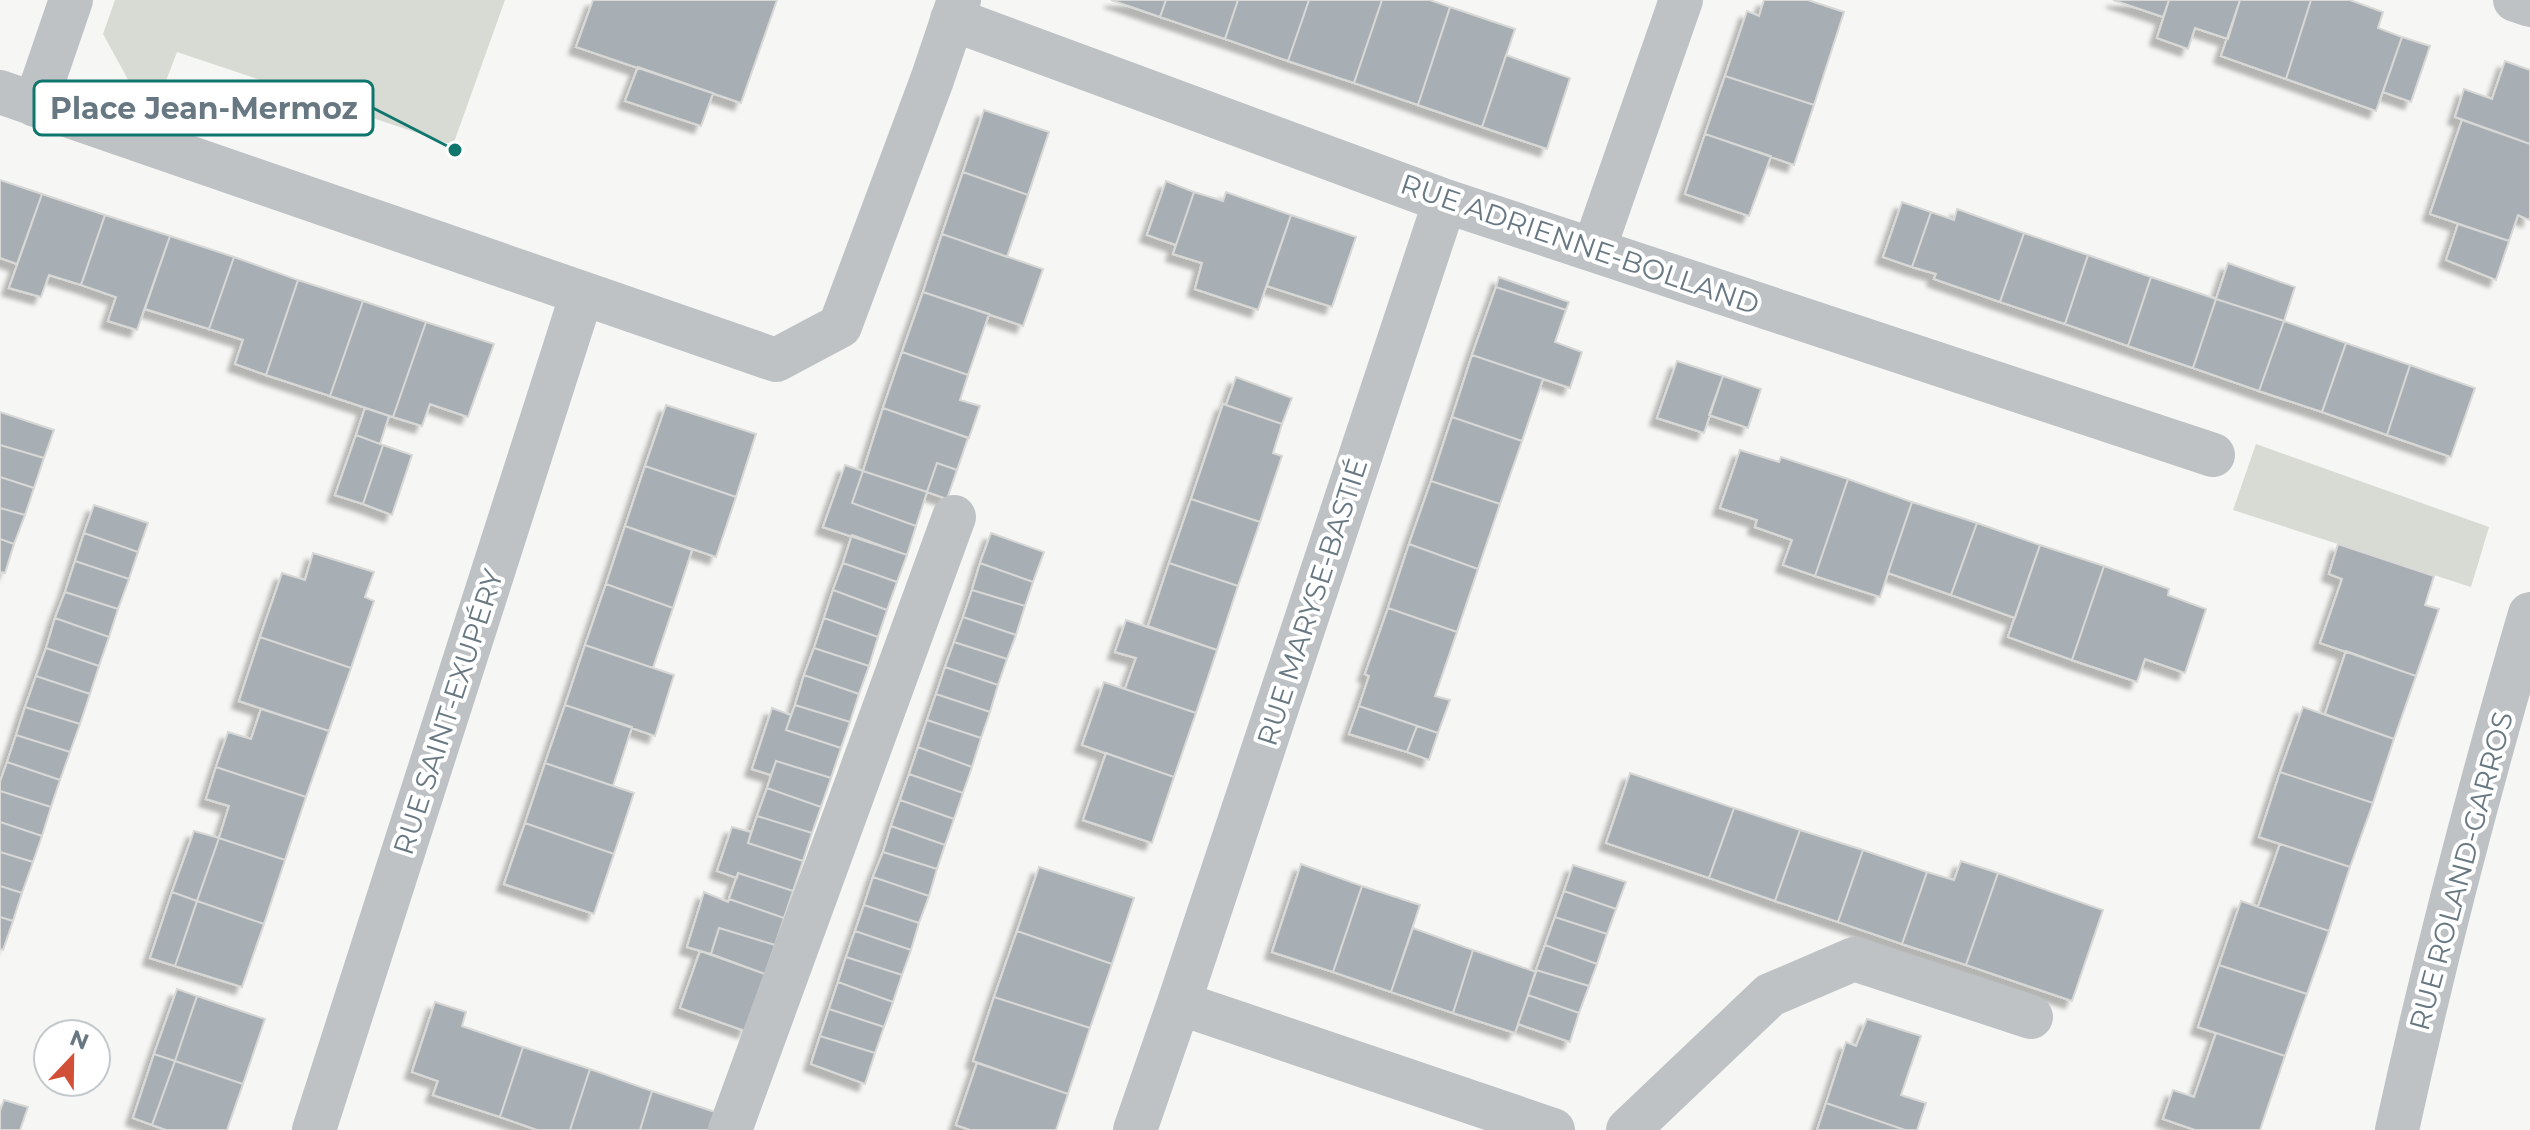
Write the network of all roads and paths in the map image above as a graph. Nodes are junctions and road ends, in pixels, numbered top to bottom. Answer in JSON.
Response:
{"nodes":[{"id":1,"x":71,"y":0,"type":"edge"},
{"id":2,"x":1681,"y":0,"type":"edge"},
{"id":3,"x":2515,"y":0,"type":"edge"},
{"id":4,"x":2530,"y":5,"type":"edge"},
{"id":5,"x":955,"y":10,"type":"edge"},
{"id":6,"x":18,"y":99,"type":"edge"},
{"id":7,"x":1445,"y":201,"type":"junction"},
{"id":8,"x":1594,"y":249,"type":"junction"},
{"id":9,"x":582,"y":294,"type":"junction"},
{"id":10,"x":2213,"y":455,"type":"dead end"},
{"id":11,"x":954,"y":517,"type":"dead end"},
{"id":12,"x":2530,"y":614,"type":"edge"},
{"id":13,"x":1179,"y":1003,"type":"junction"},
{"id":14,"x":2031,"y":1017,"type":"dead end"},
{"id":15,"x":314,"y":1130,"type":"edge"},
{"id":16,"x":730,"y":1130,"type":"edge"},
{"id":17,"x":1135,"y":1130,"type":"edge"},
{"id":18,"x":1553,"y":1130,"type":"edge"},
{"id":19,"x":1628,"y":1130,"type":"edge"},
{"id":20,"x":2397,"y":1130,"type":"edge"}],
"edges":[{"from":1,"to":6,"type":"street"},
{"from":2,"to":8,"type":"street"},
{"from":3,"to":4,"type":"street"},
{"from":5,"to":7,"type":"street","name":"RUE ADRIENNE-BOLLAND"},
{"from":5,"to":9,"type":"street"},
{"from":6,"to":9,"type":"street"},
{"from":7,"to":8,"type":"street","name":"RUE ADRIENNE-BOLLAND"},
{"from":7,"to":13,"type":"street","name":"RUE MARYSE-BASTIÉ"},
{"from":8,"to":10,"type":"street","name":"RUE ADRIENNE-BOLLAND"},
{"from":9,"to":15,"type":"street","name":"RUE SAINT-EXUPÉRY"},
{"from":11,"to":16,"type":"street"},
{"from":12,"to":20,"type":"street","name":"RUE ROLAND-GARROS"},
{"from":13,"to":17,"type":"street","name":"RUE MARYSE-BASTIÉ"},
{"from":13,"to":18,"type":"street"},
{"from":14,"to":19,"type":"street"}]}
